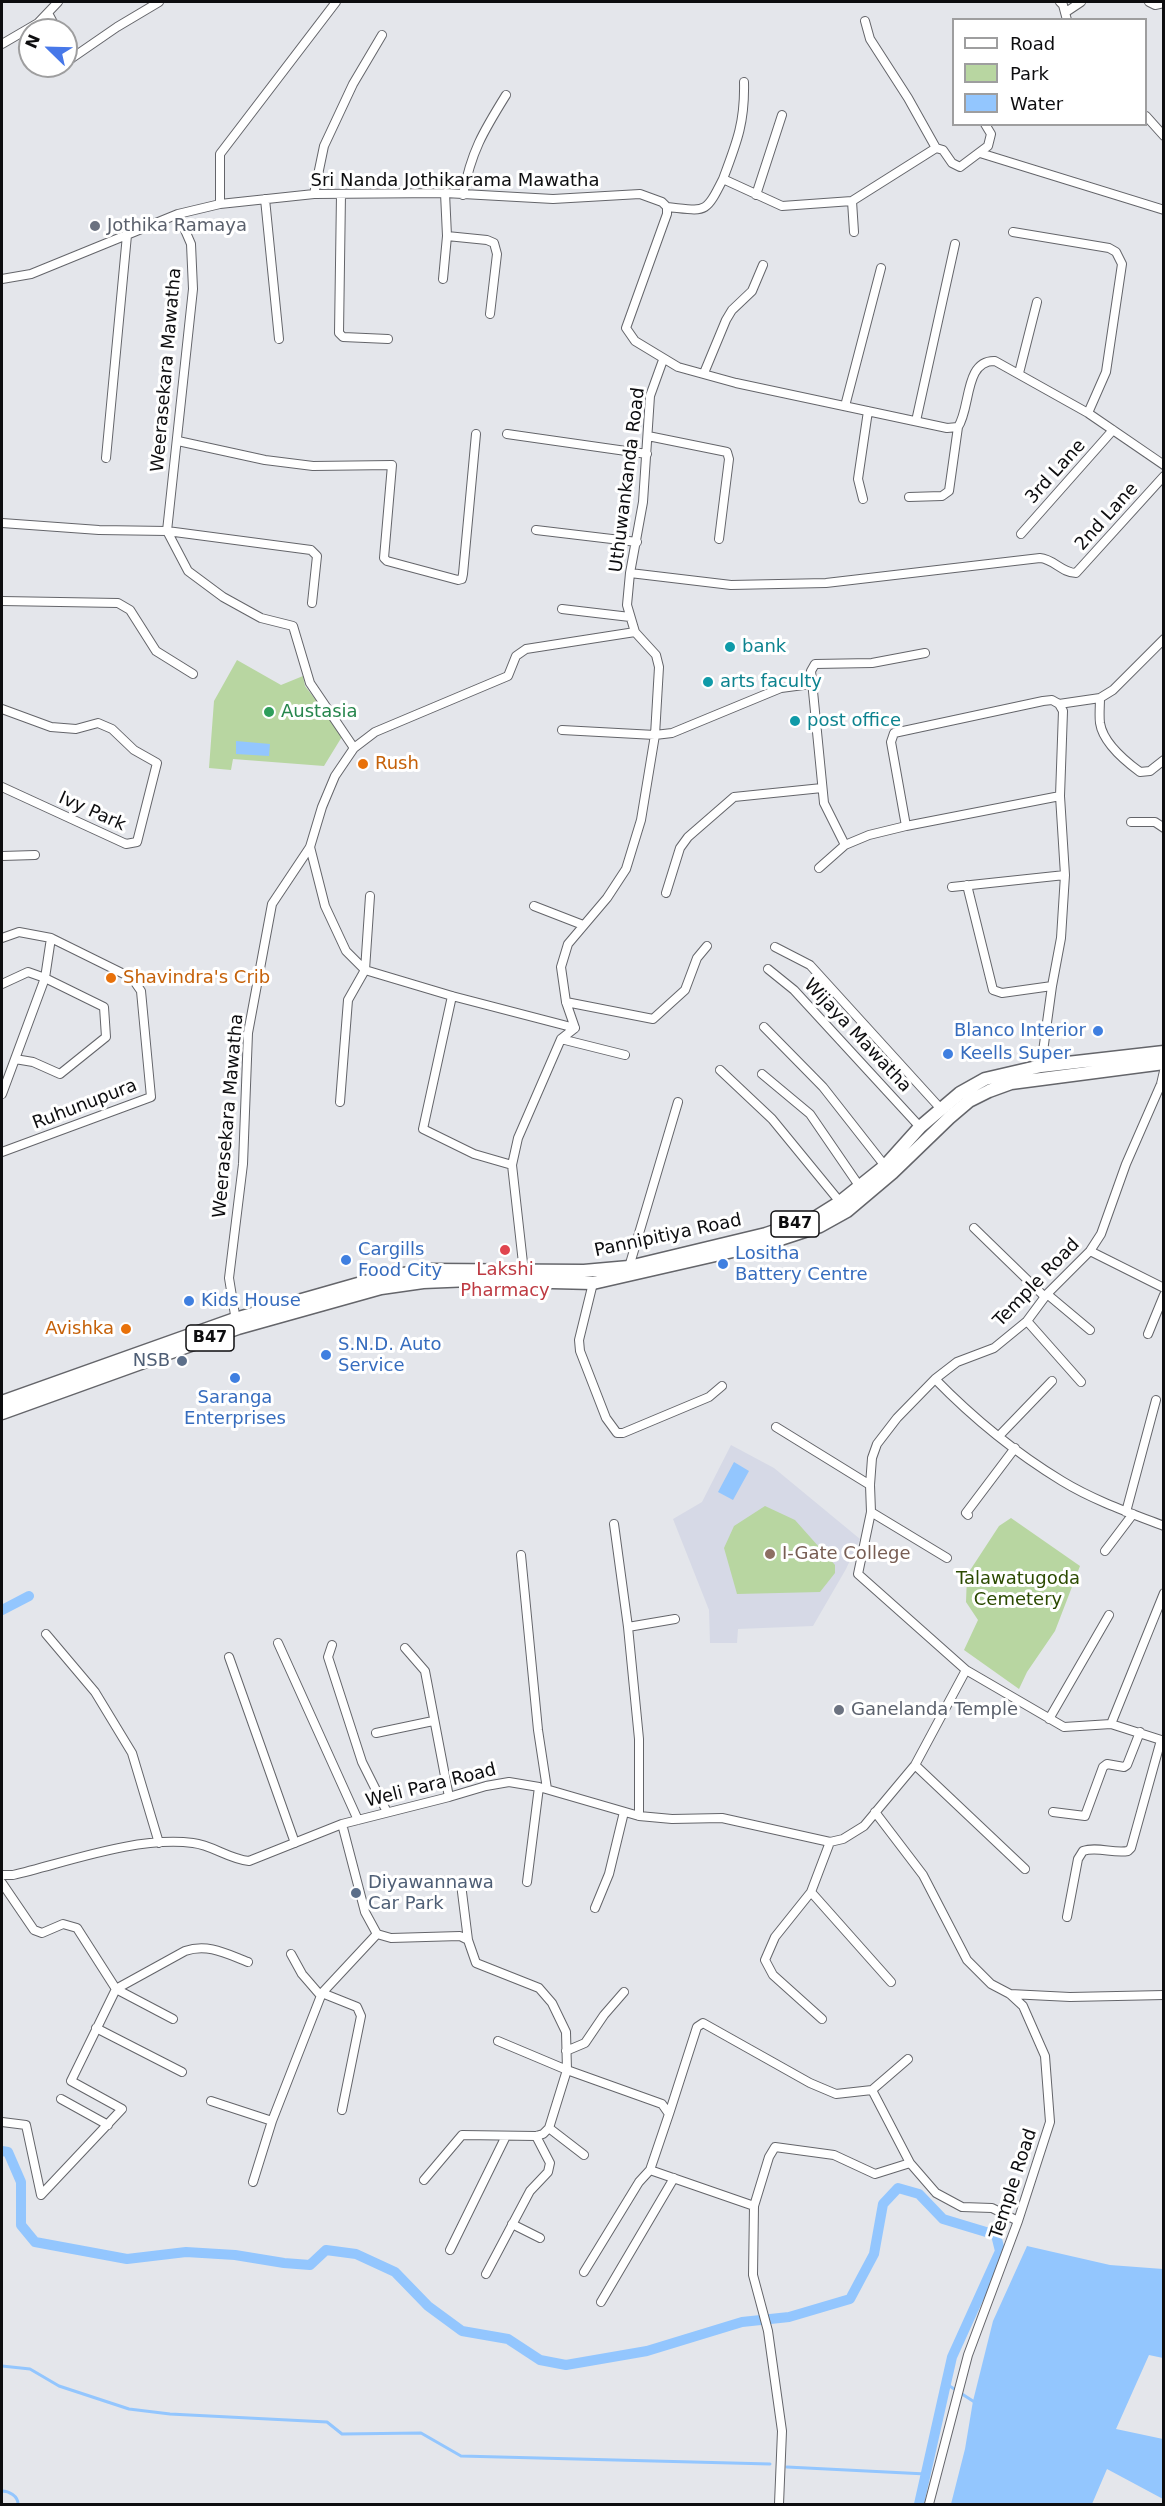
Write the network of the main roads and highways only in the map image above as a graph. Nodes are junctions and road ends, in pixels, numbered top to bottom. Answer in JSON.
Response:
{"nodes":[{"id":1,"x":1164,"y":1052,"type":"edge"},
{"id":2,"x":1164,"y":1063,"type":"edge"},
{"id":3,"x":237,"y":1323,"type":"junction"},
{"id":4,"x":2,"y":1402,"type":"edge"},
{"id":5,"x":2,"y":1413,"type":"edge"}],
"edges":[{"from":1,"to":3,"type":"main road","name":"Pannipitiya Road","number":"B47"},
{"from":2,"to":3,"type":"main road","name":"Pannipitiya Road","number":"B47"},
{"from":3,"to":4,"type":"main road","name":"Pannipitiya Road","number":"B47"},
{"from":3,"to":5,"type":"main road","name":"Pannipitiya Road","number":"B47"}]}
